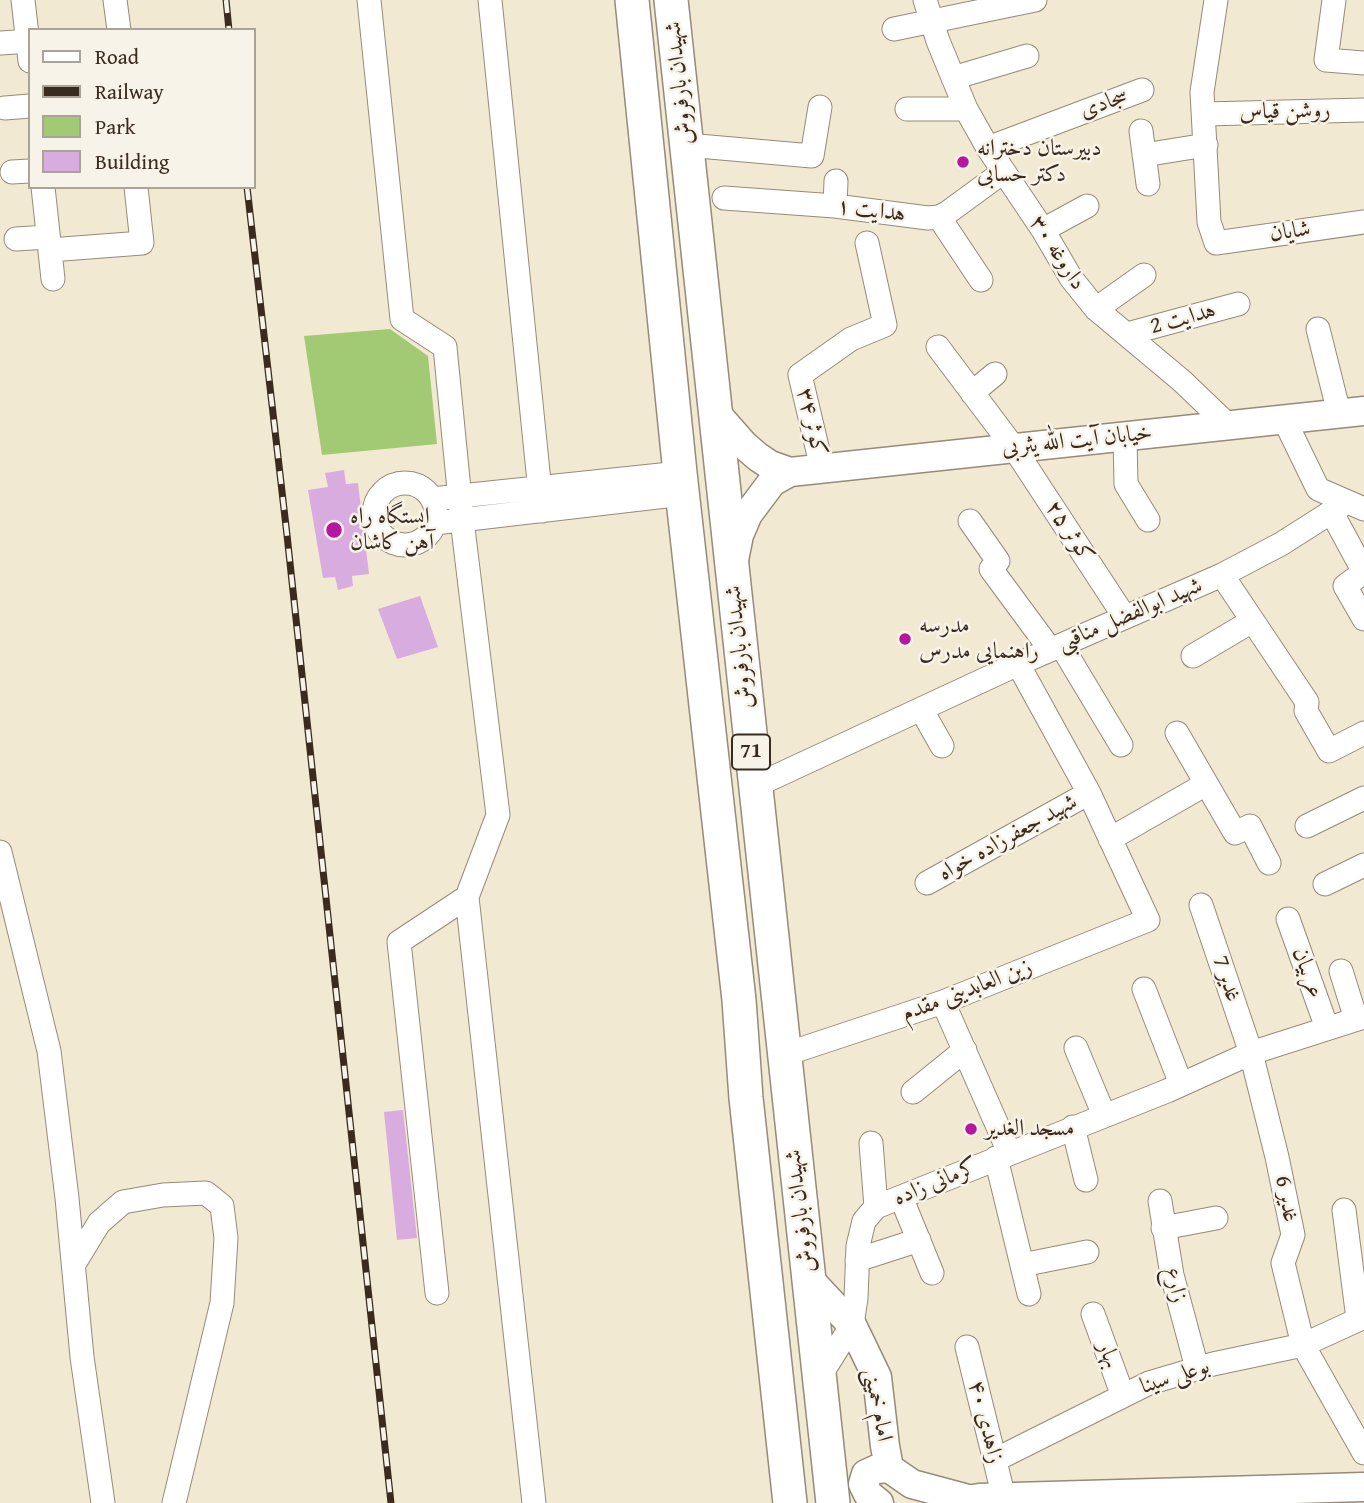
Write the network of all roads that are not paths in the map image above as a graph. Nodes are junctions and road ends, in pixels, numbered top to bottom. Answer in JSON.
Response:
{"nodes":[{"id":1,"x":23,"y":0,"type":"edge"},
{"id":2,"x":115,"y":0,"type":"edge"},
{"id":3,"x":369,"y":0,"type":"edge"},
{"id":4,"x":490,"y":0,"type":"edge"},
{"id":5,"x":632,"y":0,"type":"edge"},
{"id":6,"x":671,"y":0,"type":"edge"},
{"id":7,"x":1035,"y":0,"type":"edge"},
{"id":8,"x":1216,"y":0,"type":"edge"},
{"id":9,"x":1334,"y":0,"type":"edge"},
{"id":10,"x":929,"y":11,"type":"edge"},
{"id":11,"x":118,"y":28,"type":"edge"},
{"id":12,"x":894,"y":29,"type":"dead end"},
{"id":13,"x":28,"y":39,"type":"edge"},
{"id":14,"x":1,"y":43,"type":"edge"},
{"id":15,"x":28,"y":47,"type":"edge"},
{"id":16,"x":1027,"y":56,"type":"dead end"},
{"id":17,"x":1364,"y":63,"type":"edge"},
{"id":18,"x":953,"y":78,"type":"junction"},
{"id":19,"x":1142,"y":90,"type":"dead end"},
{"id":20,"x":28,"y":106,"type":"edge"},
{"id":21,"x":820,"y":107,"type":"dead end"},
{"id":22,"x":5,"y":108,"type":"dead end"},
{"id":23,"x":907,"y":108,"type":"dead end"},
{"id":24,"x":966,"y":109,"type":"junction"},
{"id":25,"x":1364,"y":110,"type":"edge"},
{"id":26,"x":1205,"y":114,"type":"junction"},
{"id":27,"x":1141,"y":131,"type":"dead end"},
{"id":28,"x":687,"y":145,"type":"junction"},
{"id":29,"x":1206,"y":145,"type":"junction"},
{"id":30,"x":988,"y":148,"type":"junction"},
{"id":31,"x":1144,"y":155,"type":"junction"},
{"id":32,"x":1003,"y":172,"type":"junction"},
{"id":33,"x":836,"y":181,"type":"dead end"},
{"id":34,"x":1147,"y":184,"type":"dead end"},
{"id":35,"x":43,"y":189,"type":"edge"},
{"id":36,"x":136,"y":189,"type":"edge"},
{"id":37,"x":724,"y":198,"type":"dead end"},
{"id":38,"x":835,"y":206,"type":"junction"},
{"id":39,"x":1087,"y":206,"type":"dead end"},
{"id":40,"x":939,"y":217,"type":"junction"},
{"id":41,"x":1364,"y":222,"type":"edge"},
{"id":42,"x":1043,"y":230,"type":"junction"},
{"id":43,"x":16,"y":239,"type":"dead end"},
{"id":44,"x":867,"y":243,"type":"dead end"},
{"id":45,"x":49,"y":244,"type":"junction"},
{"id":46,"x":1144,"y":275,"type":"dead end"},
{"id":47,"x":52,"y":279,"type":"dead end"},
{"id":48,"x":981,"y":280,"type":"dead end"},
{"id":49,"x":1238,"y":304,"type":"dead end"},
{"id":50,"x":1096,"y":309,"type":"junction"},
{"id":51,"x":1318,"y":329,"type":"dead end"},
{"id":52,"x":1127,"y":334,"type":"junction"},
{"id":53,"x":938,"y":347,"type":"dead end"},
{"id":54,"x":995,"y":374,"type":"dead end"},
{"id":55,"x":972,"y":393,"type":"junction"},
{"id":56,"x":715,"y":412,"type":"junction"},
{"id":57,"x":1352,"y":412,"type":"edge"},
{"id":58,"x":1284,"y":419,"type":"junction"},
{"id":59,"x":1228,"y":425,"type":"junction"},
{"id":60,"x":1125,"y":436,"type":"junction"},
{"id":61,"x":1014,"y":448,"type":"junction"},
{"id":62,"x":822,"y":468,"type":"junction"},
{"id":63,"x":790,"y":472,"type":"junction"},
{"id":64,"x":681,"y":483,"type":"junction"},
{"id":65,"x":540,"y":487,"type":"junction"},
{"id":66,"x":460,"y":496,"type":"junction"},
{"id":67,"x":432,"y":499,"type":"junction"},
{"id":68,"x":1348,"y":508,"type":"edge"},
{"id":69,"x":542,"y":511,"type":"junction"},
{"id":70,"x":462,"y":520,"type":"junction"},
{"id":71,"x":1148,"y":520,"type":"dead end"},
{"id":72,"x":971,"y":521,"type":"dead end"},
{"id":73,"x":435,"y":523,"type":"junction"},
{"id":74,"x":732,"y":571,"type":"junction"},
{"id":75,"x":1222,"y":576,"type":"junction"},
{"id":76,"x":1124,"y":616,"type":"junction"},
{"id":77,"x":1364,"y":619,"type":"edge"},
{"id":78,"x":1252,"y":621,"type":"junction"},
{"id":79,"x":1056,"y":647,"type":"junction"},
{"id":80,"x":1193,"y":656,"type":"dead end"},
{"id":81,"x":1018,"y":664,"type":"junction"},
{"id":82,"x":921,"y":709,"type":"junction"},
{"id":83,"x":1177,"y":733,"type":"dead end"},
{"id":84,"x":1364,"y":733,"type":"edge"},
{"id":85,"x":1121,"y":745,"type":"dead end"},
{"id":86,"x":942,"y":746,"type":"dead end"},
{"id":87,"x":1206,"y":783,"type":"junction"},
{"id":88,"x":755,"y":786,"type":"junction"},
{"id":89,"x":1089,"y":793,"type":"junction"},
{"id":90,"x":1364,"y":798,"type":"edge"},
{"id":91,"x":1307,"y":826,"type":"dead end"},
{"id":92,"x":1111,"y":839,"type":"junction"},
{"id":93,"x":0,"y":852,"type":"edge"},
{"id":94,"x":1269,"y":863,"type":"dead end"},
{"id":95,"x":1364,"y":864,"type":"edge"},
{"id":96,"x":927,"y":883,"type":"dead end"},
{"id":97,"x":1325,"y":884,"type":"dead end"},
{"id":98,"x":467,"y":897,"type":"junction"},
{"id":99,"x":1201,"y":905,"type":"dead end"},
{"id":100,"x":1288,"y":919,"type":"dead end"},
{"id":101,"x":1341,"y":971,"type":"dead end"},
{"id":102,"x":1143,"y":989,"type":"dead end"},
{"id":103,"x":777,"y":999,"type":"junction"},
{"id":104,"x":738,"y":1000,"type":"junction"},
{"id":105,"x":943,"y":1002,"type":"junction"},
{"id":106,"x":1360,"y":1018,"type":"edge"},
{"id":107,"x":1327,"y":1028,"type":"junction"},
{"id":108,"x":1076,"y":1048,"type":"dead end"},
{"id":109,"x":965,"y":1050,"type":"junction"},
{"id":110,"x":1251,"y":1053,"type":"junction"},
{"id":111,"x":783,"y":1055,"type":"junction"},
{"id":112,"x":1181,"y":1084,"type":"junction"},
{"id":113,"x":787,"y":1092,"type":"junction"},
{"id":114,"x":913,"y":1093,"type":"dead end"},
{"id":115,"x":746,"y":1098,"type":"junction"},
{"id":116,"x":1104,"y":1115,"type":"junction"},
{"id":117,"x":1073,"y":1127,"type":"junction"},
{"id":118,"x":871,"y":1143,"type":"dead end"},
{"id":119,"x":1003,"y":1155,"type":"junction"},
{"id":120,"x":1086,"y":1180,"type":"dead end"},
{"id":121,"x":901,"y":1197,"type":"junction"},
{"id":122,"x":1160,"y":1201,"type":"dead end"},
{"id":123,"x":876,"y":1207,"type":"junction"},
{"id":124,"x":1344,"y":1210,"type":"dead end"},
{"id":125,"x":1216,"y":1218,"type":"dead end"},
{"id":126,"x":1163,"y":1228,"type":"junction"},
{"id":127,"x":919,"y":1240,"type":"junction"},
{"id":128,"x":1087,"y":1252,"type":"dead end"},
{"id":129,"x":857,"y":1260,"type":"junction"},
{"id":130,"x":74,"y":1264,"type":"junction"},
{"id":131,"x":1022,"y":1265,"type":"junction"},
{"id":132,"x":932,"y":1273,"type":"dead end"},
{"id":133,"x":809,"y":1279,"type":"junction"},
{"id":134,"x":437,"y":1293,"type":"dead end"},
{"id":135,"x":1029,"y":1294,"type":"dead end"},
{"id":136,"x":1093,"y":1314,"type":"dead end"},
{"id":137,"x":1361,"y":1318,"type":"edge"},
{"id":138,"x":852,"y":1325,"type":"junction"},
{"id":139,"x":1303,"y":1345,"type":"junction"},
{"id":140,"x":967,"y":1347,"type":"dead end"},
{"id":141,"x":1197,"y":1368,"type":"junction"},
{"id":142,"x":820,"y":1376,"type":"junction"},
{"id":143,"x":1123,"y":1396,"type":"junction"},
{"id":144,"x":1364,"y":1453,"type":"edge"},
{"id":145,"x":995,"y":1460,"type":"junction"},
{"id":146,"x":890,"y":1468,"type":"junction"},
{"id":147,"x":1364,"y":1487,"type":"edge"},
{"id":148,"x":1315,"y":1496,"type":"edge"},
{"id":149,"x":1149,"y":1498,"type":"edge"},
{"id":150,"x":977,"y":1500,"type":"edge"},
{"id":151,"x":1051,"y":1500,"type":"edge"},
{"id":152,"x":103,"y":1503,"type":"edge"},
{"id":153,"x":174,"y":1503,"type":"edge"},
{"id":154,"x":534,"y":1503,"type":"edge"},
{"id":155,"x":790,"y":1503,"type":"edge"},
{"id":156,"x":833,"y":1503,"type":"edge"},
{"id":157,"x":879,"y":1503,"type":"edge"}],
"edges":[{"from":1,"to":13,"type":"street"},
{"from":2,"to":11,"type":"street"},
{"from":3,"to":66,"type":"street"},
{"from":4,"to":65,"type":"street"},
{"from":5,"to":64,"type":"highway","name":"شهیدان بارفروش","number":"71"},
{"from":6,"to":28,"type":"highway","name":"شهیدان بارفروش","number":"71"},
{"from":7,"to":10,"type":"street"},
{"from":8,"to":26,"type":"street"},
{"from":9,"to":17,"type":"street"},
{"from":10,"to":12,"type":"street"},
{"from":10,"to":18,"type":"street","name":"داروغه ۳۰"},
{"from":14,"to":15,"type":"street"},
{"from":16,"to":18,"type":"street"},
{"from":18,"to":24,"type":"street","name":"داروغه ۳۰"},
{"from":19,"to":30,"type":"street","name":"سجادی"},
{"from":20,"to":22,"type":"street"},
{"from":21,"to":28,"type":"street"},
{"from":23,"to":24,"type":"street"},
{"from":24,"to":30,"type":"street","name":"داروغه ۳۰"},
{"from":25,"to":26,"type":"street","name":"روشن قیاس"},
{"from":26,"to":29,"type":"street"},
{"from":27,"to":31,"type":"street"},
{"from":28,"to":56,"type":"highway","name":"شهیدان بارفروش","number":"71"},
{"from":29,"to":31,"type":"street"},
{"from":29,"to":41,"type":"street","name":"شایان"},
{"from":30,"to":32,"type":"street","name":"داروغه ۳۰"},
{"from":31,"to":34,"type":"street"},
{"from":32,"to":40,"type":"street","name":"هدایت ۱"},
{"from":32,"to":42,"type":"street","name":"داروغه ۳۰"},
{"from":33,"to":38,"type":"street"},
{"from":35,"to":45,"type":"street"},
{"from":36,"to":45,"type":"street"},
{"from":37,"to":38,"type":"street","name":"هدایت ۱"},
{"from":38,"to":40,"type":"street","name":"هدایت ۱"},
{"from":39,"to":42,"type":"street"},
{"from":40,"to":48,"type":"street"},
{"from":42,"to":50,"type":"street","name":"داروغه ۳۰"},
{"from":43,"to":45,"type":"street"},
{"from":44,"to":62,"type":"street","name":"کوثر ۳۴"},
{"from":45,"to":47,"type":"street"},
{"from":46,"to":50,"type":"street"},
{"from":49,"to":52,"type":"street","name":"هدایت 2"},
{"from":50,"to":52,"type":"street","name":"داروغه ۳۰"},
{"from":51,"to":57,"type":"street"},
{"from":52,"to":59,"type":"street","name":"داروغه ۳۰"},
{"from":53,"to":55,"type":"street","name":"کوثر ۲۵"},
{"from":54,"to":55,"type":"street"},
{"from":55,"to":61,"type":"street","name":"کوثر ۲۵"},
{"from":56,"to":63,"type":"main road"},
{"from":56,"to":74,"type":"highway","name":"شهیدان بارفروش","number":"71"},
{"from":57,"to":58,"type":"main road","name":"خیابان آیت الله یثربی"},
{"from":58,"to":59,"type":"main road","name":"خیابان آیت الله یثربی"},
{"from":58,"to":68,"type":"street"},
{"from":59,"to":60,"type":"main road","name":"خیابان آیت الله یثربی"},
{"from":60,"to":61,"type":"main road","name":"خیابان آیت الله یثربی"},
{"from":60,"to":71,"type":"street"},
{"from":61,"to":62,"type":"main road","name":"خیابان آیت الله یثربی"},
{"from":61,"to":76,"type":"street","name":"کوثر ۲۵"},
{"from":62,"to":63,"type":"main road","name":"خیابان آیت الله یثربی"},
{"from":63,"to":74,"type":"main road"},
{"from":64,"to":65,"type":"street"},
{"from":64,"to":69,"type":"street"},
{"from":64,"to":104,"type":"highway","name":"شهیدان بارفروش","number":"71"},
{"from":65,"to":66,"type":"street"},
{"from":65,"to":69,"type":"street"},
{"from":66,"to":67,"type":"street"},
{"from":66,"to":70,"type":"street"},
{"from":67,"to":73,"type":"street"},
{"from":67,"to":73,"type":"street"},
{"from":68,"to":75,"type":"street","name":"شهید ابوالفضل مناقبی"},
{"from":68,"to":77,"type":"street"},
{"from":69,"to":70,"type":"street"},
{"from":70,"to":73,"type":"street"},
{"from":70,"to":98,"type":"street"},
{"from":72,"to":79,"type":"street"},
{"from":74,"to":88,"type":"highway","name":"شهیدان بارفروش","number":"71"},
{"from":75,"to":76,"type":"street","name":"شهید ابوالفضل مناقبی"},
{"from":75,"to":78,"type":"street"},
{"from":76,"to":79,"type":"street","name":"شهید ابوالفضل مناقبی"},
{"from":78,"to":80,"type":"street"},
{"from":78,"to":84,"type":"street"},
{"from":79,"to":81,"type":"street","name":"شهید ابوالفضل مناقبی"},
{"from":79,"to":85,"type":"street"},
{"from":81,"to":82,"type":"street","name":"شهید ابوالفضل مناقبی"},
{"from":81,"to":89,"type":"street"},
{"from":82,"to":86,"type":"street"},
{"from":82,"to":88,"type":"street","name":"شهید ابوالفضل مناقبی"},
{"from":83,"to":87,"type":"street"},
{"from":87,"to":92,"type":"street"},
{"from":87,"to":94,"type":"street"},
{"from":88,"to":103,"type":"highway","name":"شهیدان بارفروش","number":"71"},
{"from":89,"to":92,"type":"street"},
{"from":89,"to":96,"type":"street","name":"شهید جعفرزاده خواه"},
{"from":90,"to":91,"type":"street"},
{"from":92,"to":105,"type":"street","name":"زین العابدینی مقدم"},
{"from":93,"to":130,"type":"street"},
{"from":95,"to":97,"type":"street"},
{"from":98,"to":134,"type":"street"},
{"from":98,"to":154,"type":"street"},
{"from":99,"to":110,"type":"street","name":"غدیر 7"},
{"from":100,"to":107,"type":"street","name":"عربیان"},
{"from":101,"to":106,"type":"street"},
{"from":102,"to":112,"type":"street"},
{"from":103,"to":104,"type":"highway"},
{"from":103,"to":111,"type":"highway","name":"شهیدان بارفروش","number":"71"},
{"from":104,"to":115,"type":"highway","name":"شهیدان بارفروش","number":"71"},
{"from":105,"to":109,"type":"street"},
{"from":105,"to":111,"type":"street","name":"زین العابدینی مقدم"},
{"from":106,"to":107,"type":"street","name":"کرمانی زاده"},
{"from":107,"to":110,"type":"street","name":"کرمانی زاده"},
{"from":108,"to":116,"type":"street"},
{"from":109,"to":114,"type":"street"},
{"from":109,"to":119,"type":"street"},
{"from":110,"to":112,"type":"street","name":"کرمانی زاده"},
{"from":110,"to":139,"type":"street","name":"غدیر 6"},
{"from":111,"to":113,"type":"highway","name":"شهیدان بارفروش","number":"71"},
{"from":112,"to":116,"type":"street","name":"کرمانی زاده"},
{"from":113,"to":115,"type":"highway"},
{"from":113,"to":133,"type":"highway","name":"شهیدان بارفروش","number":"71"},
{"from":115,"to":155,"type":"highway","name":"شهیدان بارفروش","number":"71"},
{"from":116,"to":117,"type":"street","name":"کرمانی زاده"},
{"from":117,"to":119,"type":"street","name":"کرمانی زاده"},
{"from":117,"to":120,"type":"street"},
{"from":118,"to":123,"type":"street"},
{"from":119,"to":121,"type":"street","name":"کرمانی زاده"},
{"from":119,"to":131,"type":"street"},
{"from":121,"to":123,"type":"street","name":"کرمانی زاده"},
{"from":121,"to":127,"type":"street"},
{"from":122,"to":126,"type":"street","name":"زارع"},
{"from":123,"to":129,"type":"street","name":"کرمانی زاده"},
{"from":124,"to":137,"type":"street"},
{"from":125,"to":126,"type":"street"},
{"from":126,"to":141,"type":"street","name":"زارع"},
{"from":127,"to":129,"type":"street"},
{"from":127,"to":132,"type":"street"},
{"from":128,"to":131,"type":"street"},
{"from":129,"to":138,"type":"street","name":"کرمانی زاده"},
{"from":130,"to":152,"type":"street"},
{"from":130,"to":153,"type":"street"},
{"from":131,"to":135,"type":"street"},
{"from":133,"to":138,"type":"main road","name":"امام خمینی"},
{"from":133,"to":142,"type":"highway","name":"شهیدان بارفروش","number":"71"},
{"from":136,"to":143,"type":"street","name":"بهار"},
{"from":137,"to":139,"type":"street","name":"بوعلی سینا"},
{"from":138,"to":142,"type":"street","name":"کرمانی زاده"},
{"from":138,"to":146,"type":"main road","name":"امام خمینی"},
{"from":139,"to":141,"type":"street","name":"بوعلی سینا"},
{"from":139,"to":144,"type":"street","name":"غدیر 6"},
{"from":140,"to":145,"type":"street","name":"زاهدی ۴۰"},
{"from":141,"to":143,"type":"street","name":"بوعلی سینا"},
{"from":142,"to":156,"type":"highway","name":"شهیدان بارفروش","number":"71"},
{"from":143,"to":145,"type":"street","name":"بوعلی سینا"},
{"from":145,"to":150,"type":"street","name":"زاهدی ۴۰"},
{"from":146,"to":150,"type":"main road"},
{"from":146,"to":157,"type":"main road"},
{"from":147,"to":148,"type":"main road"},
{"from":148,"to":149,"type":"main road"},
{"from":149,"to":151,"type":"main road"},
{"from":150,"to":151,"type":"main road"}]}
